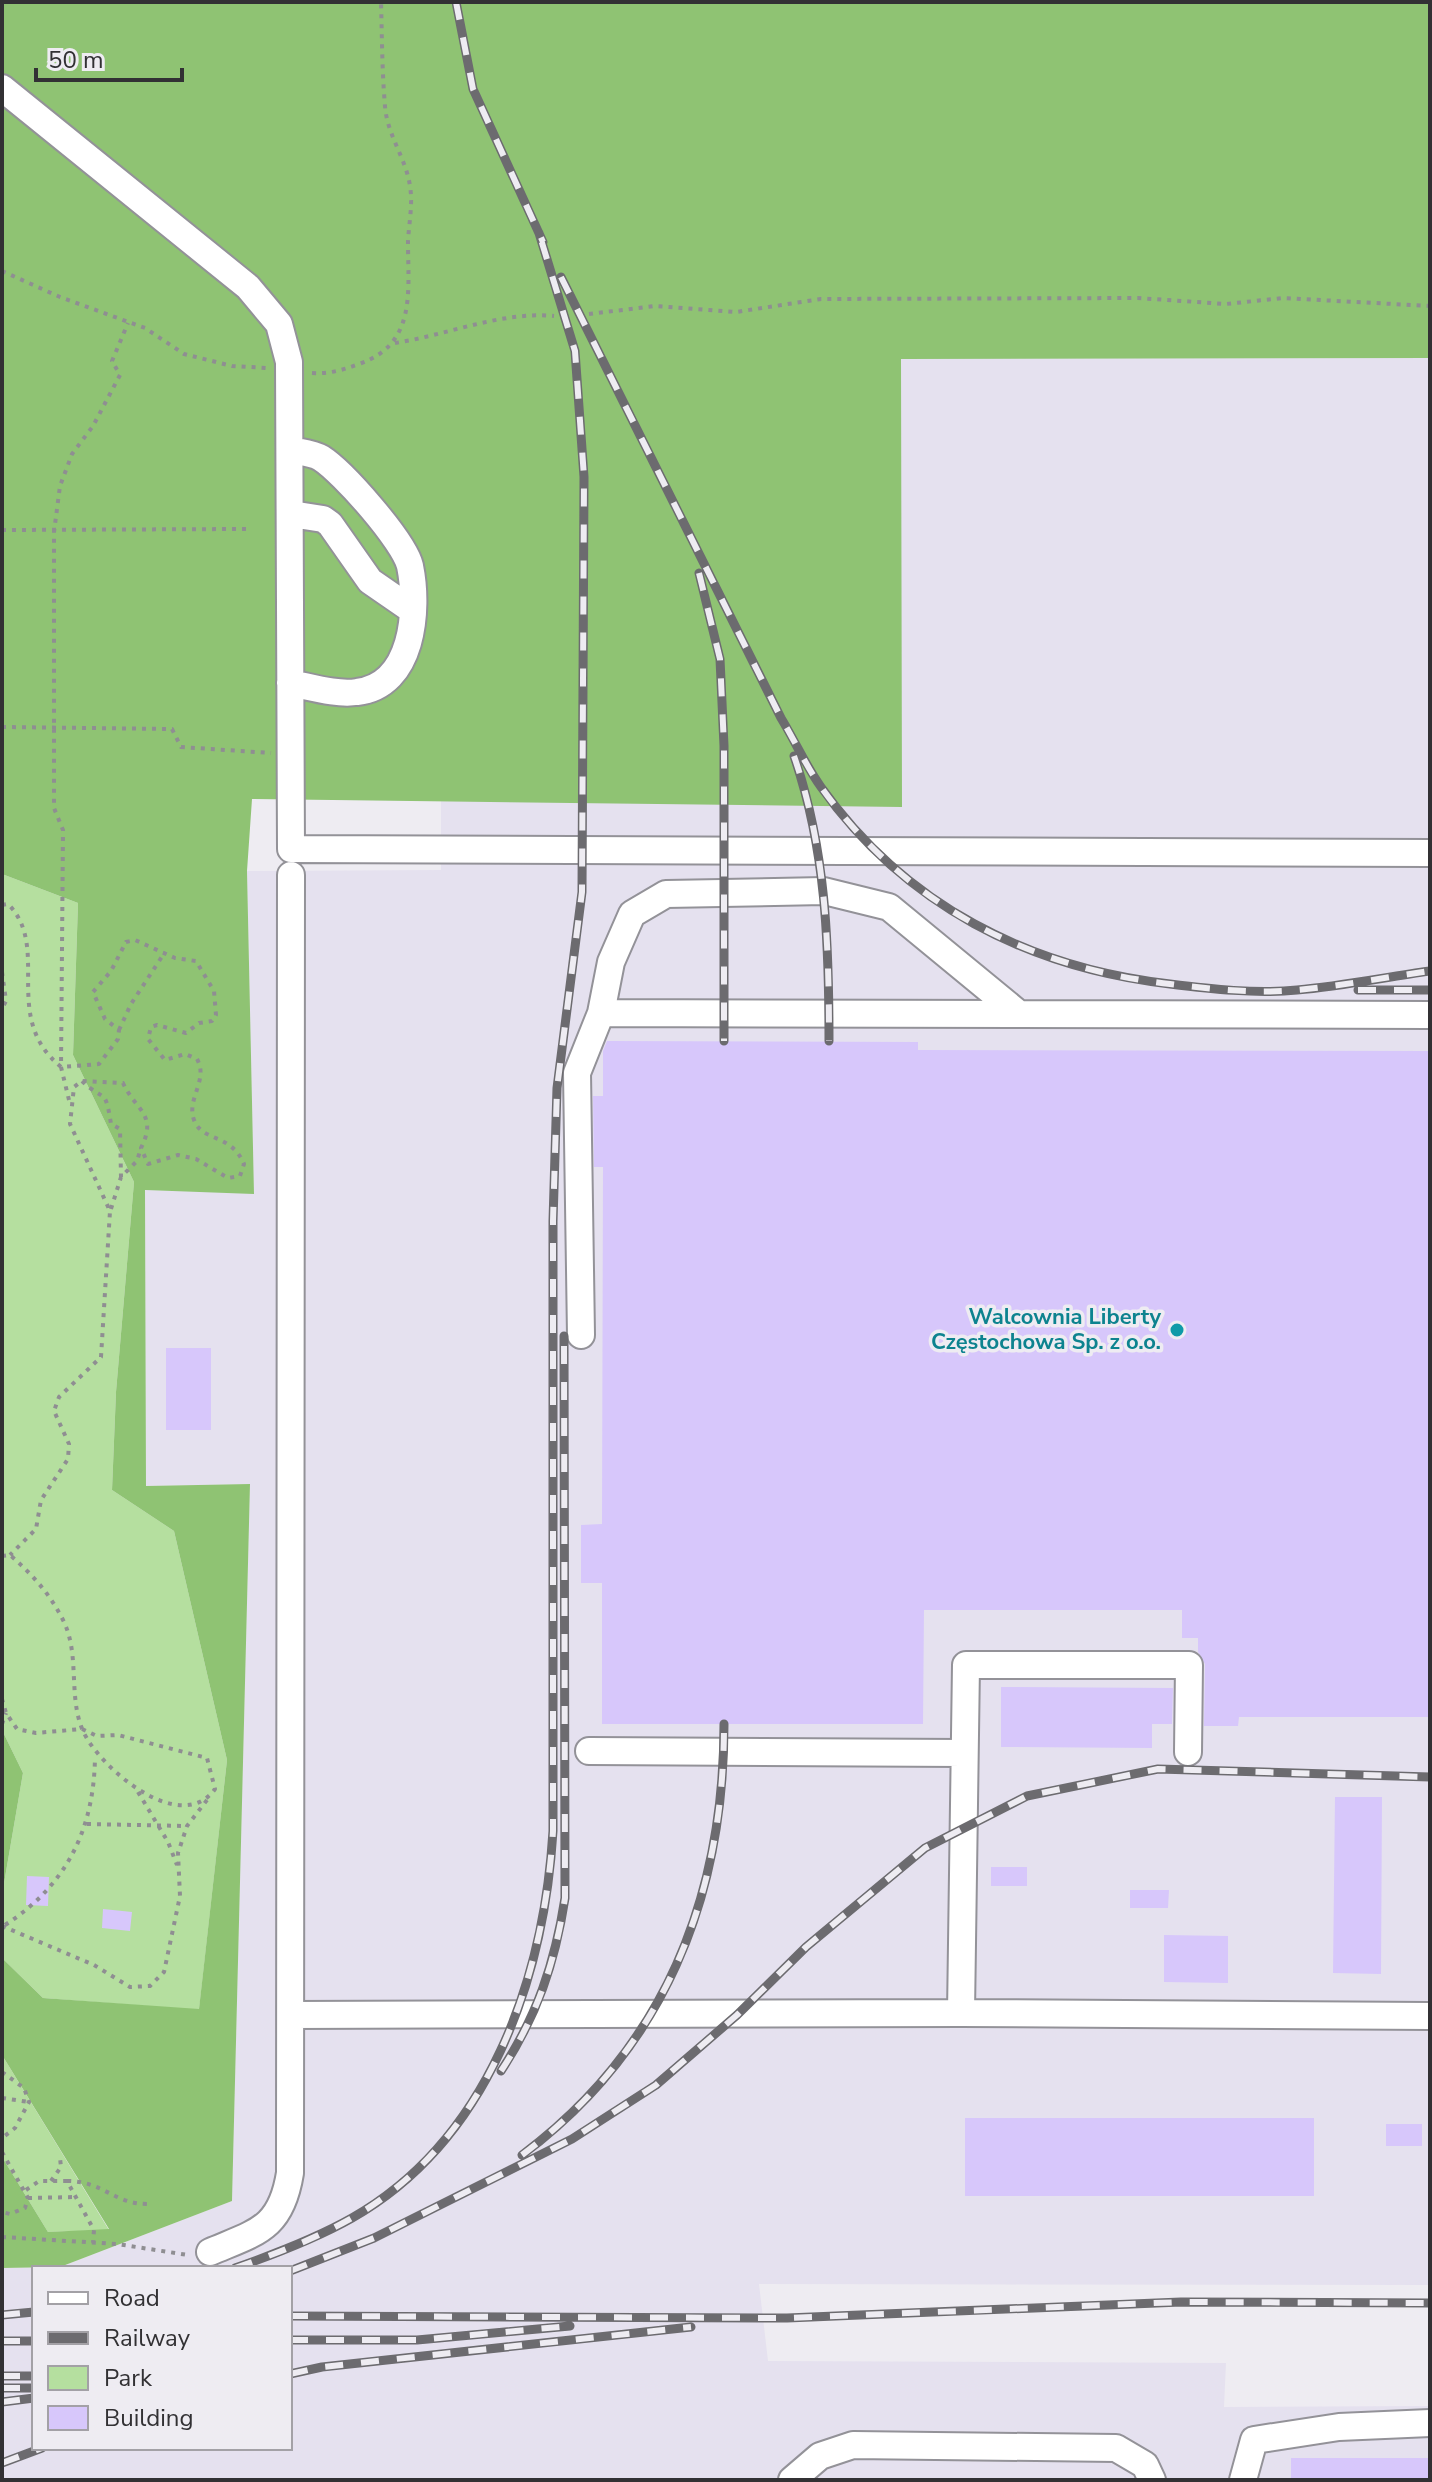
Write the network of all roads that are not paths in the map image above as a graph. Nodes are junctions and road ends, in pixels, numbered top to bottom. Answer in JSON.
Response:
{"nodes":[{"id":1,"x":2,"y":88,"type":"edge"},
{"id":2,"x":291,"y":450,"type":"junction"},
{"id":3,"x":336,"y":474,"type":"junction"},
{"id":4,"x":291,"y":514,"type":"junction"},
{"id":5,"x":323,"y":519,"type":"junction"},
{"id":6,"x":412,"y":610,"type":"junction"},
{"id":7,"x":290,"y":683,"type":"junction"},
{"id":8,"x":1430,"y":853,"type":"edge"},
{"id":9,"x":291,"y":875,"type":"dead end"},
{"id":10,"x":601,"y":1013,"type":"junction"},
{"id":11,"x":1019,"y":1014,"type":"junction"},
{"id":12,"x":1430,"y":1015,"type":"edge"},
{"id":13,"x":581,"y":1335,"type":"dead end"},
{"id":14,"x":589,"y":1751,"type":"dead end"},
{"id":15,"x":1188,"y":1752,"type":"dead end"},
{"id":16,"x":964,"y":1753,"type":"junction"},
{"id":17,"x":961,"y":2013,"type":"junction"},
{"id":18,"x":291,"y":2015,"type":"junction"},
{"id":19,"x":1430,"y":2016,"type":"edge"},
{"id":20,"x":210,"y":2252,"type":"road end"},
{"id":21,"x":1430,"y":2423,"type":"edge"},
{"id":22,"x":792,"y":2480,"type":"edge"},
{"id":23,"x":1152,"y":2480,"type":"edge"},
{"id":24,"x":1243,"y":2480,"type":"edge"}],
"edges":[{"from":1,"to":2,"type":"street"},
{"from":2,"to":3,"type":"street"},
{"from":2,"to":4,"type":"street"},
{"from":3,"to":5,"type":"street"},
{"from":3,"to":6,"type":"street"},
{"from":4,"to":5,"type":"street"},
{"from":4,"to":7,"type":"street"},
{"from":5,"to":6,"type":"street"},
{"from":6,"to":7,"type":"street"},
{"from":7,"to":8,"type":"street"},
{"from":9,"to":18,"type":"street"},
{"from":10,"to":11,"type":"street"},
{"from":10,"to":11,"type":"street"},
{"from":10,"to":13,"type":"street"},
{"from":11,"to":12,"type":"street"},
{"from":14,"to":16,"type":"street"},
{"from":15,"to":16,"type":"street"},
{"from":16,"to":17,"type":"street"},
{"from":17,"to":18,"type":"street"},
{"from":17,"to":19,"type":"street"},
{"from":18,"to":20,"type":"street"},
{"from":21,"to":24,"type":"street"},
{"from":22,"to":23,"type":"street"}]}
